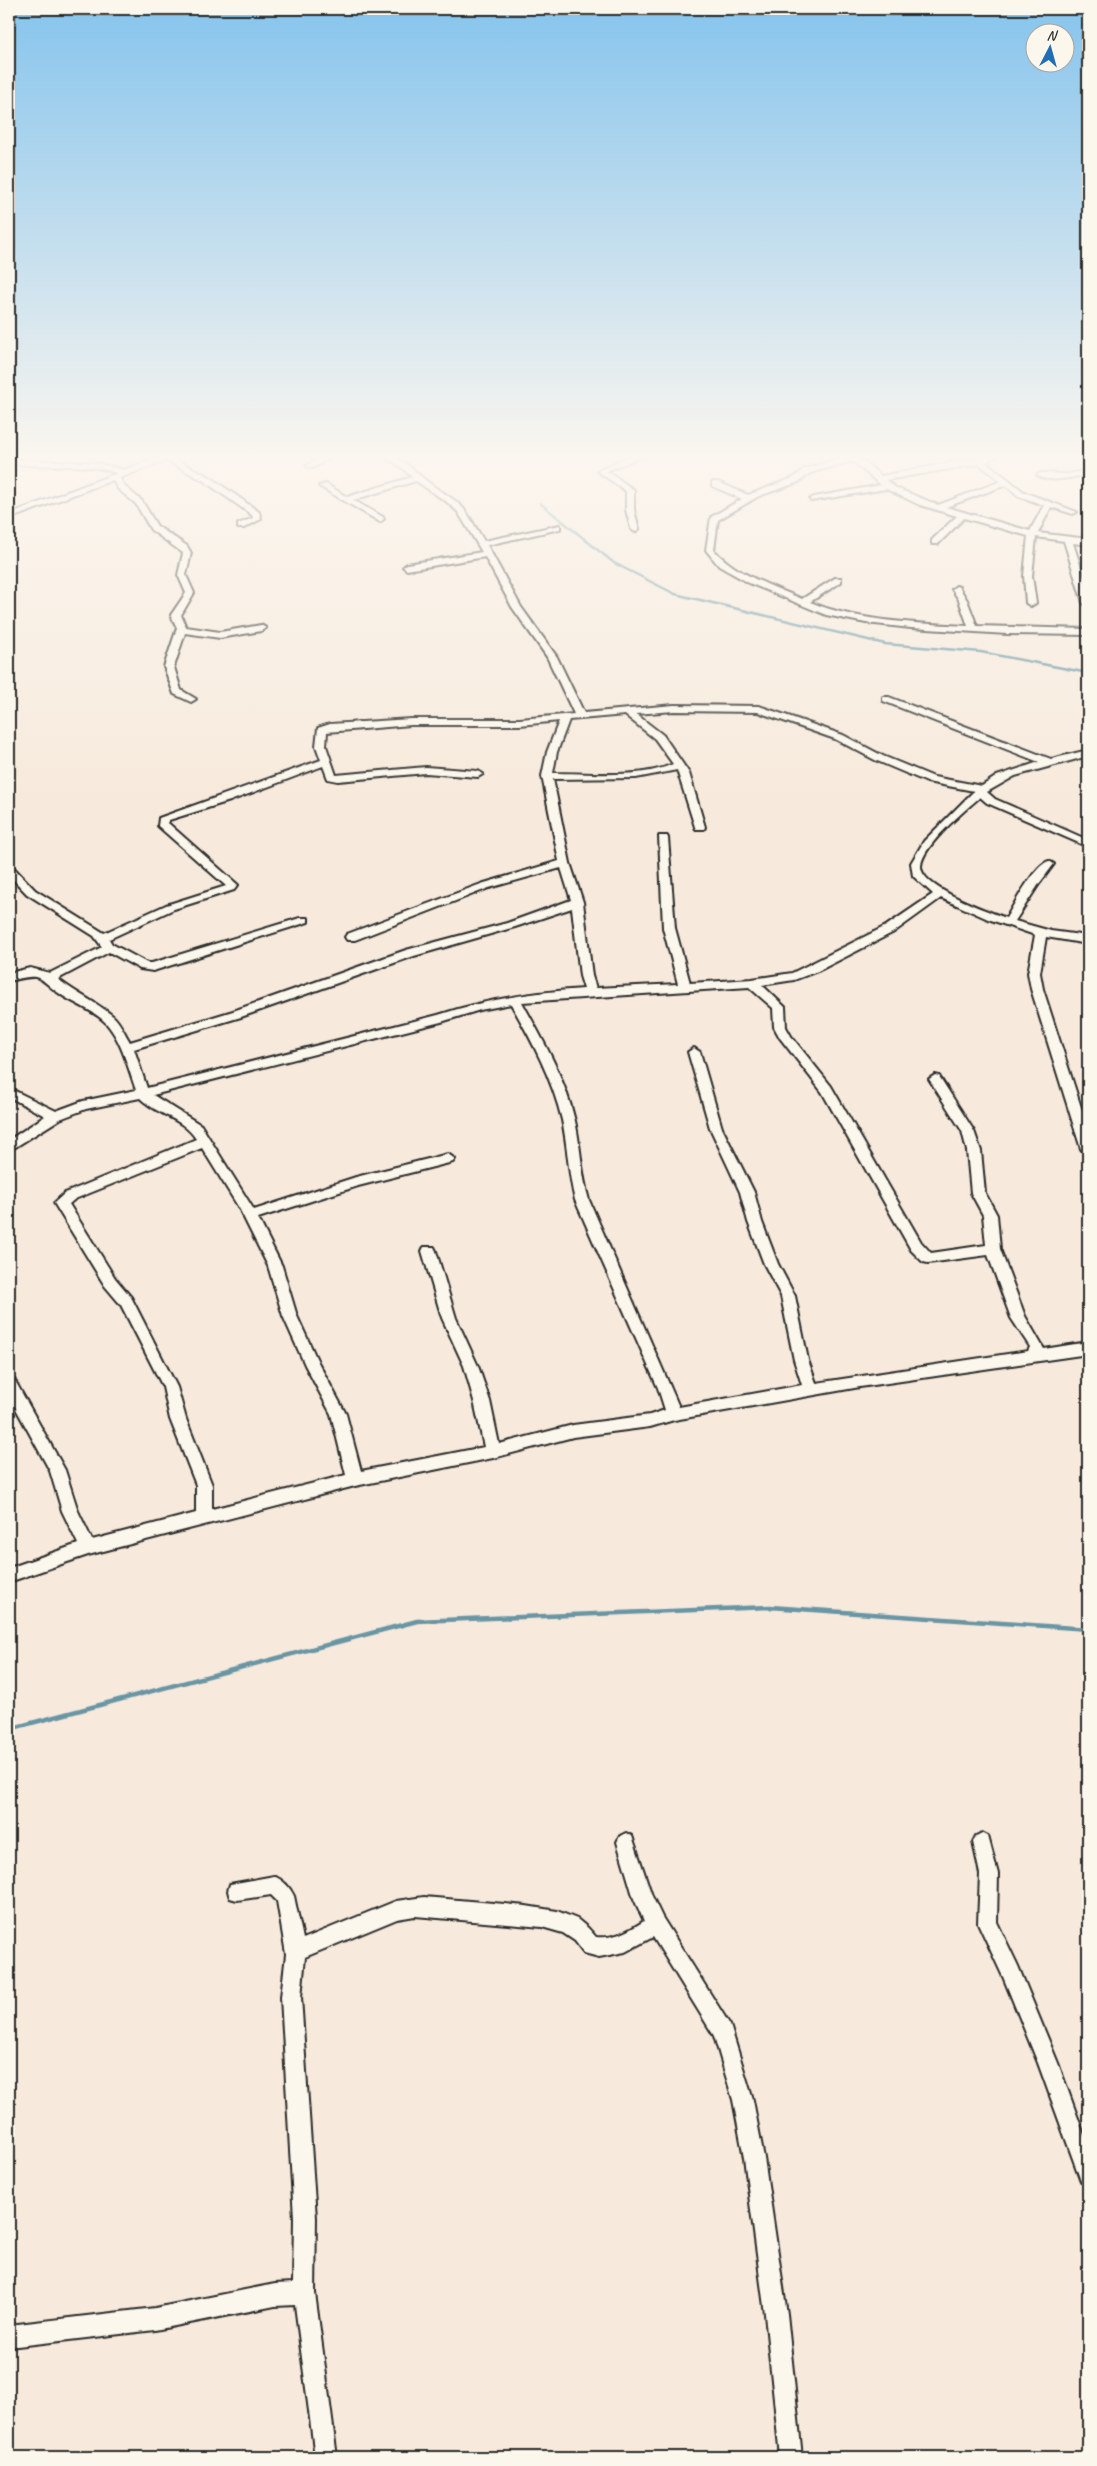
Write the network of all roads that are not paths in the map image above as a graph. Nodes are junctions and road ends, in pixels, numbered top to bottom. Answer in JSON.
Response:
{"nodes":[{"id":1,"x":183,"y":571,"type":"edge"},
{"id":2,"x":497,"y":571,"type":"edge"},
{"id":3,"x":734,"y":571,"type":"edge"},
{"id":4,"x":1028,"y":571,"type":"edge"},
{"id":5,"x":1078,"y":571,"type":"edge"},
{"id":6,"x":838,"y":580,"type":"dead end"},
{"id":7,"x":956,"y":589,"type":"dead end"},
{"id":8,"x":802,"y":603,"type":"junction"},
{"id":9,"x":1031,"y":603,"type":"dead end"},
{"id":10,"x":1088,"y":603,"type":"edge"},
{"id":11,"x":182,"y":628,"type":"junction"},
{"id":12,"x":260,"y":628,"type":"dead end"},
{"id":13,"x":973,"y":628,"type":"junction"},
{"id":14,"x":1088,"y":632,"type":"edge"},
{"id":15,"x":886,"y":698,"type":"dead end"},
{"id":16,"x":191,"y":699,"type":"dead end"},
{"id":17,"x":629,"y":714,"type":"junction"},
{"id":18,"x":581,"y":718,"type":"junction"},
{"id":19,"x":564,"y":719,"type":"junction"},
{"id":20,"x":1088,"y":753,"type":"edge"},
{"id":21,"x":327,"y":761,"type":"junction"},
{"id":22,"x":1051,"y":763,"type":"junction"},
{"id":23,"x":678,"y":766,"type":"junction"},
{"id":24,"x":478,"y":774,"type":"dead end"},
{"id":25,"x":547,"y":776,"type":"junction"},
{"id":26,"x":980,"y":790,"type":"junction"},
{"id":27,"x":700,"y":827,"type":"dead end"},
{"id":28,"x":663,"y":838,"type":"dead end"},
{"id":29,"x":1088,"y":844,"type":"edge"},
{"id":30,"x":565,"y":863,"type":"junction"},
{"id":31,"x":1049,"y":864,"type":"dead end"},
{"id":32,"x":10,"y":870,"type":"dead end"},
{"id":33,"x":940,"y":894,"type":"junction"},
{"id":34,"x":577,"y":902,"type":"junction"},
{"id":35,"x":304,"y":920,"type":"dead end"},
{"id":36,"x":1009,"y":922,"type":"junction"},
{"id":37,"x":1041,"y":933,"type":"junction"},
{"id":38,"x":351,"y":937,"type":"dead end"},
{"id":39,"x":1088,"y":940,"type":"edge"},
{"id":40,"x":105,"y":942,"type":"junction"},
{"id":41,"x":9,"y":977,"type":"edge"},
{"id":42,"x":50,"y":978,"type":"junction"},
{"id":43,"x":752,"y":983,"type":"junction"},
{"id":44,"x":685,"y":986,"type":"junction"},
{"id":45,"x":591,"y":992,"type":"junction"},
{"id":46,"x":514,"y":999,"type":"junction"},
{"id":47,"x":127,"y":1047,"type":"junction"},
{"id":48,"x":694,"y":1052,"type":"dead end"},
{"id":49,"x":935,"y":1079,"type":"dead end"},
{"id":50,"x":9,"y":1092,"type":"edge"},
{"id":51,"x":143,"y":1093,"type":"junction"},
{"id":52,"x":55,"y":1116,"type":"junction"},
{"id":53,"x":205,"y":1142,"type":"junction"},
{"id":54,"x":9,"y":1146,"type":"edge"},
{"id":55,"x":1088,"y":1148,"type":"edge"},
{"id":56,"x":448,"y":1159,"type":"dead end"},
{"id":57,"x":250,"y":1216,"type":"junction"},
{"id":58,"x":993,"y":1248,"type":"junction"},
{"id":59,"x":429,"y":1251,"type":"dead end"},
{"id":60,"x":1088,"y":1348,"type":"edge"},
{"id":61,"x":1034,"y":1355,"type":"junction"},
{"id":62,"x":9,"y":1383,"type":"edge"},
{"id":63,"x":811,"y":1390,"type":"junction"},
{"id":64,"x":674,"y":1414,"type":"junction"},
{"id":65,"x":493,"y":1452,"type":"junction"},
{"id":66,"x":354,"y":1479,"type":"junction"},
{"id":67,"x":204,"y":1518,"type":"junction"},
{"id":68,"x":88,"y":1548,"type":"junction"},
{"id":69,"x":9,"y":1575,"type":"edge"},
{"id":70,"x":626,"y":1842,"type":"dead end"},
{"id":71,"x":982,"y":1842,"type":"dead end"},
{"id":72,"x":237,"y":1890,"type":"dead end"},
{"id":73,"x":655,"y":1924,"type":"junction"},
{"id":74,"x":295,"y":1952,"type":"junction"},
{"id":75,"x":1088,"y":2174,"type":"edge"},
{"id":76,"x":304,"y":2293,"type":"junction"},
{"id":77,"x":9,"y":2336,"type":"edge"},
{"id":78,"x":326,"y":2457,"type":"edge"},
{"id":79,"x":791,"y":2457,"type":"edge"}],
"edges":[{"from":1,"to":11,"type":"street"},
{"from":2,"to":18,"type":"street"},
{"from":3,"to":8,"type":"street"},
{"from":4,"to":9,"type":"street"},
{"from":5,"to":10,"type":"street"},
{"from":6,"to":8,"type":"street"},
{"from":7,"to":13,"type":"street"},
{"from":8,"to":13,"type":"street"},
{"from":11,"to":12,"type":"street"},
{"from":11,"to":16,"type":"street"},
{"from":13,"to":14,"type":"street"},
{"from":15,"to":22,"type":"street"},
{"from":17,"to":18,"type":"street"},
{"from":17,"to":23,"type":"street"},
{"from":17,"to":26,"type":"street"},
{"from":18,"to":19,"type":"street"},
{"from":19,"to":21,"type":"street"},
{"from":19,"to":25,"type":"street"},
{"from":20,"to":22,"type":"street"},
{"from":21,"to":24,"type":"street"},
{"from":21,"to":40,"type":"street"},
{"from":22,"to":26,"type":"street"},
{"from":23,"to":25,"type":"street"},
{"from":23,"to":27,"type":"street"},
{"from":25,"to":30,"type":"street"},
{"from":26,"to":29,"type":"street"},
{"from":26,"to":33,"type":"street"},
{"from":28,"to":44,"type":"street"},
{"from":30,"to":34,"type":"street"},
{"from":30,"to":38,"type":"street"},
{"from":31,"to":36,"type":"street"},
{"from":32,"to":40,"type":"street"},
{"from":33,"to":36,"type":"street"},
{"from":33,"to":43,"type":"street"},
{"from":34,"to":45,"type":"street"},
{"from":34,"to":47,"type":"street"},
{"from":35,"to":40,"type":"street"},
{"from":36,"to":37,"type":"street"},
{"from":37,"to":39,"type":"street"},
{"from":37,"to":55,"type":"street"},
{"from":40,"to":42,"type":"street"},
{"from":41,"to":42,"type":"street"},
{"from":42,"to":47,"type":"street"},
{"from":43,"to":44,"type":"street"},
{"from":43,"to":58,"type":"street"},
{"from":44,"to":45,"type":"street"},
{"from":45,"to":46,"type":"street"},
{"from":46,"to":51,"type":"street"},
{"from":46,"to":64,"type":"street"},
{"from":47,"to":51,"type":"street"},
{"from":48,"to":63,"type":"street"},
{"from":49,"to":58,"type":"street"},
{"from":50,"to":52,"type":"street"},
{"from":51,"to":52,"type":"street"},
{"from":51,"to":53,"type":"street"},
{"from":52,"to":54,"type":"street"},
{"from":53,"to":57,"type":"street"},
{"from":53,"to":67,"type":"street"},
{"from":56,"to":57,"type":"street"},
{"from":57,"to":66,"type":"street"},
{"from":58,"to":61,"type":"street"},
{"from":59,"to":65,"type":"street"},
{"from":60,"to":61,"type":"street"},
{"from":61,"to":63,"type":"street"},
{"from":62,"to":68,"type":"street"},
{"from":63,"to":64,"type":"street"},
{"from":64,"to":65,"type":"street"},
{"from":65,"to":66,"type":"street"},
{"from":66,"to":67,"type":"street"},
{"from":67,"to":68,"type":"street"},
{"from":68,"to":69,"type":"street"},
{"from":70,"to":73,"type":"street"},
{"from":71,"to":75,"type":"street"},
{"from":72,"to":74,"type":"street"},
{"from":73,"to":74,"type":"street"},
{"from":73,"to":79,"type":"street"},
{"from":74,"to":76,"type":"street"},
{"from":76,"to":77,"type":"street"},
{"from":76,"to":78,"type":"street"}]}
